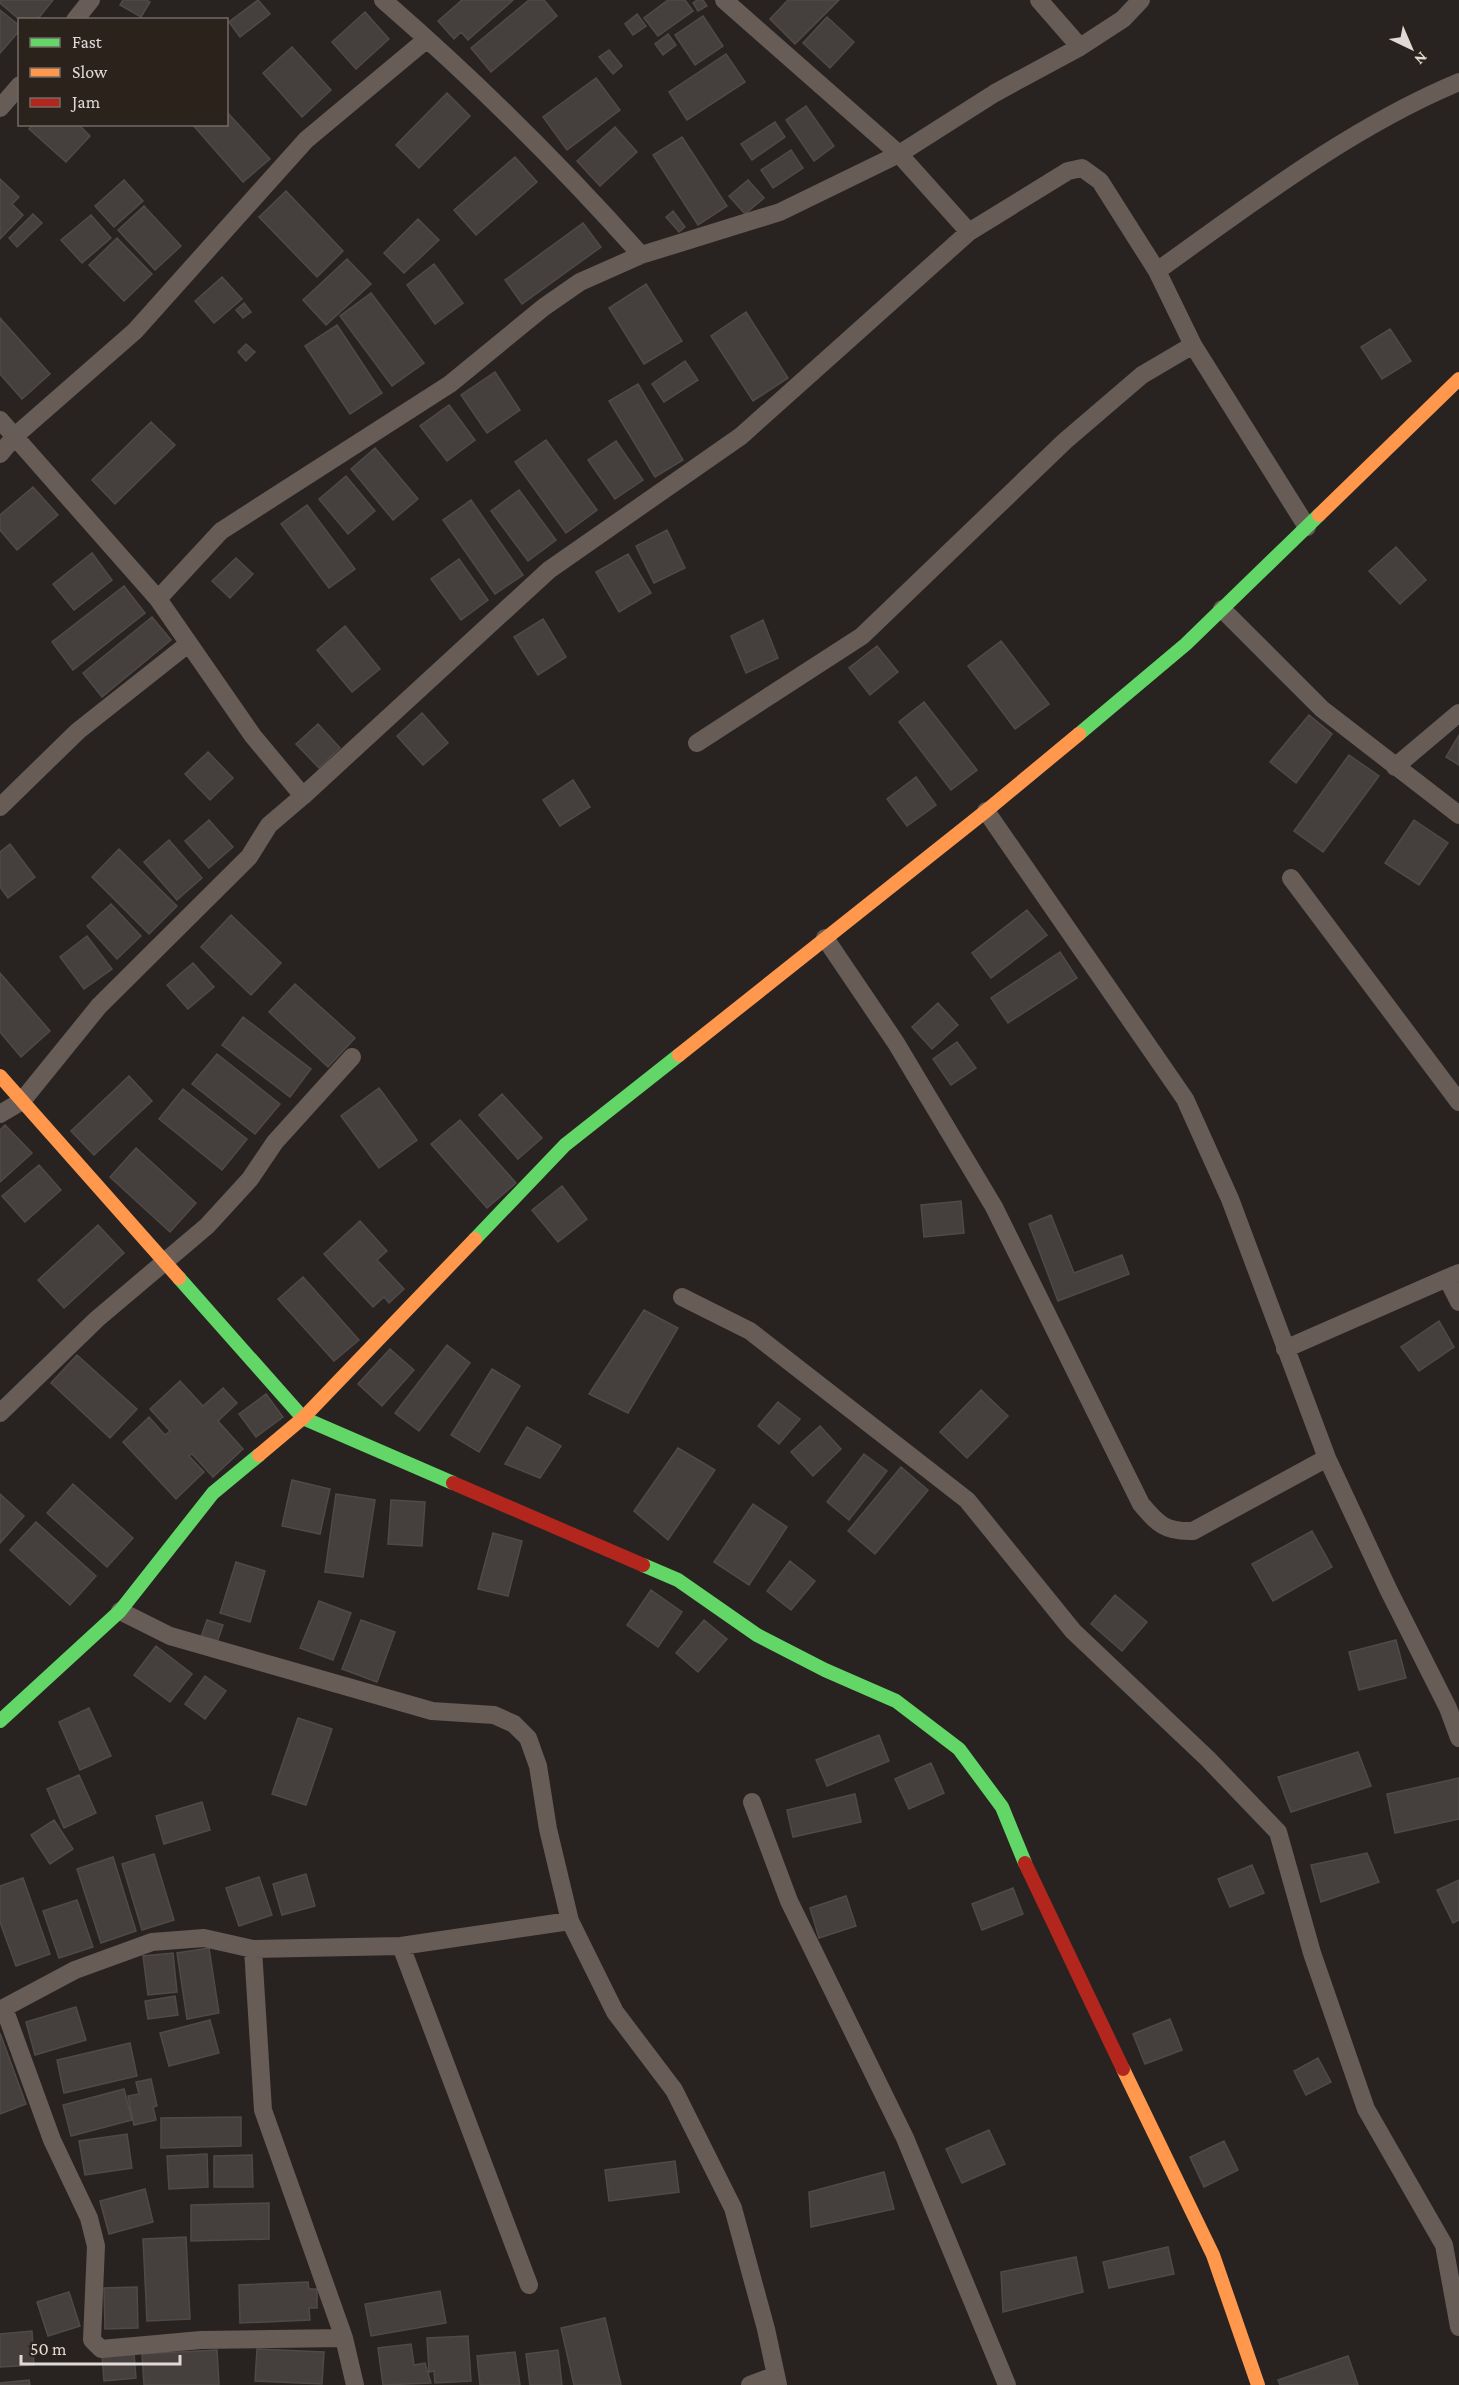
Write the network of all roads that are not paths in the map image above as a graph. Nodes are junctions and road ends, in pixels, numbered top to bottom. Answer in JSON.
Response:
{"nodes":[{"id":1,"x":91,"y":0,"type":"edge"},
{"id":2,"x":383,"y":0,"type":"edge"},
{"id":3,"x":724,"y":0,"type":"edge"},
{"id":4,"x":1039,"y":0,"type":"edge"},
{"id":5,"x":1140,"y":0,"type":"edge"},
{"id":6,"x":77,"y":18,"type":"edge"},
{"id":7,"x":427,"y":39,"type":"junction"},
{"id":8,"x":1080,"y":47,"type":"junction"},
{"id":9,"x":1459,"y":82,"type":"edge"},
{"id":10,"x":18,"y":87,"type":"edge"},
{"id":11,"x":0,"y":108,"type":"edge"},
{"id":12,"x":899,"y":154,"type":"junction"},
{"id":13,"x":969,"y":232,"type":"junction"},
{"id":14,"x":641,"y":255,"type":"junction"},
{"id":15,"x":1157,"y":271,"type":"junction"},
{"id":16,"x":1193,"y":345,"type":"junction"},
{"id":17,"x":1459,"y":379,"type":"edge"},
{"id":18,"x":0,"y":420,"type":"edge"},
{"id":19,"x":15,"y":436,"type":"junction"},
{"id":20,"x":0,"y":454,"type":"edge"},
{"id":21,"x":1307,"y":527,"type":"junction"},
{"id":22,"x":158,"y":599,"type":"junction"},
{"id":23,"x":1222,"y":609,"type":"junction"},
{"id":24,"x":188,"y":644,"type":"junction"},
{"id":25,"x":1459,"y":713,"type":"edge"},
{"id":26,"x":697,"y":743,"type":"dead end"},
{"id":27,"x":1395,"y":767,"type":"junction"},
{"id":28,"x":303,"y":796,"type":"junction"},
{"id":29,"x":0,"y":807,"type":"edge"},
{"id":30,"x":986,"y":811,"type":"junction"},
{"id":31,"x":1459,"y":815,"type":"edge"},
{"id":32,"x":1290,"y":878,"type":"dead end"},
{"id":33,"x":825,"y":938,"type":"junction"},
{"id":34,"x":352,"y":1057,"type":"dead end"},
{"id":35,"x":0,"y":1076,"type":"edge"},
{"id":36,"x":22,"y":1101,"type":"junction"},
{"id":37,"x":1459,"y":1102,"type":"edge"},
{"id":38,"x":0,"y":1114,"type":"edge"},
{"id":39,"x":165,"y":1262,"type":"junction"},
{"id":40,"x":1453,"y":1276,"type":"edge"},
{"id":41,"x":682,"y":1297,"type":"dead end"},
{"id":42,"x":1459,"y":1302,"type":"edge"},
{"id":43,"x":1285,"y":1349,"type":"junction"},
{"id":44,"x":0,"y":1413,"type":"edge"},
{"id":45,"x":303,"y":1418,"type":"junction"},
{"id":46,"x":1327,"y":1458,"type":"junction"},
{"id":47,"x":120,"y":1611,"type":"junction"},
{"id":48,"x":0,"y":1721,"type":"edge"},
{"id":49,"x":1459,"y":1738,"type":"edge"},
{"id":50,"x":752,"y":1802,"type":"dead end"},
{"id":51,"x":570,"y":1921,"type":"junction"},
{"id":52,"x":401,"y":1946,"type":"junction"},
{"id":53,"x":253,"y":1949,"type":"junction"},
{"id":54,"x":2,"y":2009,"type":"edge"},
{"id":55,"x":530,"y":2285,"type":"dead end"},
{"id":56,"x":1459,"y":2327,"type":"edge"},
{"id":57,"x":344,"y":2338,"type":"junction"},
{"id":58,"x":777,"y":2380,"type":"edge"},
{"id":59,"x":355,"y":2385,"type":"edge"},
{"id":60,"x":750,"y":2385,"type":"edge"},
{"id":61,"x":1007,"y":2385,"type":"edge"},
{"id":62,"x":1258,"y":2385,"type":"edge"}],
"edges":[{"from":1,"to":6,"type":"street"},
{"from":2,"to":7,"type":"street"},
{"from":3,"to":12,"type":"street"},
{"from":4,"to":8,"type":"street"},
{"from":5,"to":8,"type":"street"},
{"from":7,"to":14,"type":"street"},
{"from":7,"to":19,"type":"street"},
{"from":8,"to":12,"type":"street"},
{"from":9,"to":15,"type":"street"},
{"from":10,"to":11,"type":"street"},
{"from":12,"to":13,"type":"street"},
{"from":12,"to":14,"type":"street"},
{"from":13,"to":15,"type":"street"},
{"from":13,"to":28,"type":"street"},
{"from":14,"to":22,"type":"street"},
{"from":15,"to":16,"type":"street"},
{"from":16,"to":21,"type":"street"},
{"from":16,"to":26,"type":"street"},
{"from":17,"to":21,"type":"street"},
{"from":18,"to":19,"type":"street"},
{"from":19,"to":20,"type":"street"},
{"from":19,"to":22,"type":"street"},
{"from":21,"to":23,"type":"street"},
{"from":22,"to":24,"type":"street"},
{"from":23,"to":27,"type":"street"},
{"from":23,"to":30,"type":"street"},
{"from":24,"to":28,"type":"street"},
{"from":24,"to":29,"type":"street"},
{"from":25,"to":27,"type":"street"},
{"from":27,"to":31,"type":"street"},
{"from":28,"to":36,"type":"street"},
{"from":30,"to":33,"type":"street"},
{"from":30,"to":43,"type":"street"},
{"from":32,"to":37,"type":"street"},
{"from":33,"to":45,"type":"street"},
{"from":33,"to":46,"type":"street"},
{"from":34,"to":39,"type":"street"},
{"from":35,"to":36,"type":"street"},
{"from":36,"to":38,"type":"street"},
{"from":36,"to":39,"type":"street"},
{"from":39,"to":44,"type":"street"},
{"from":39,"to":45,"type":"street"},
{"from":40,"to":42,"type":"street"},
{"from":40,"to":43,"type":"street"},
{"from":41,"to":56,"type":"street"},
{"from":43,"to":46,"type":"street"},
{"from":45,"to":47,"type":"street"},
{"from":45,"to":62,"type":"street"},
{"from":46,"to":49,"type":"street"},
{"from":47,"to":48,"type":"street"},
{"from":47,"to":51,"type":"street"},
{"from":50,"to":61,"type":"street"},
{"from":51,"to":52,"type":"street"},
{"from":51,"to":58,"type":"street"},
{"from":52,"to":53,"type":"street"},
{"from":52,"to":55,"type":"street"},
{"from":53,"to":54,"type":"street"},
{"from":53,"to":57,"type":"street"},
{"from":54,"to":57,"type":"street"},
{"from":57,"to":59,"type":"street"},
{"from":58,"to":60,"type":"street"}]}
